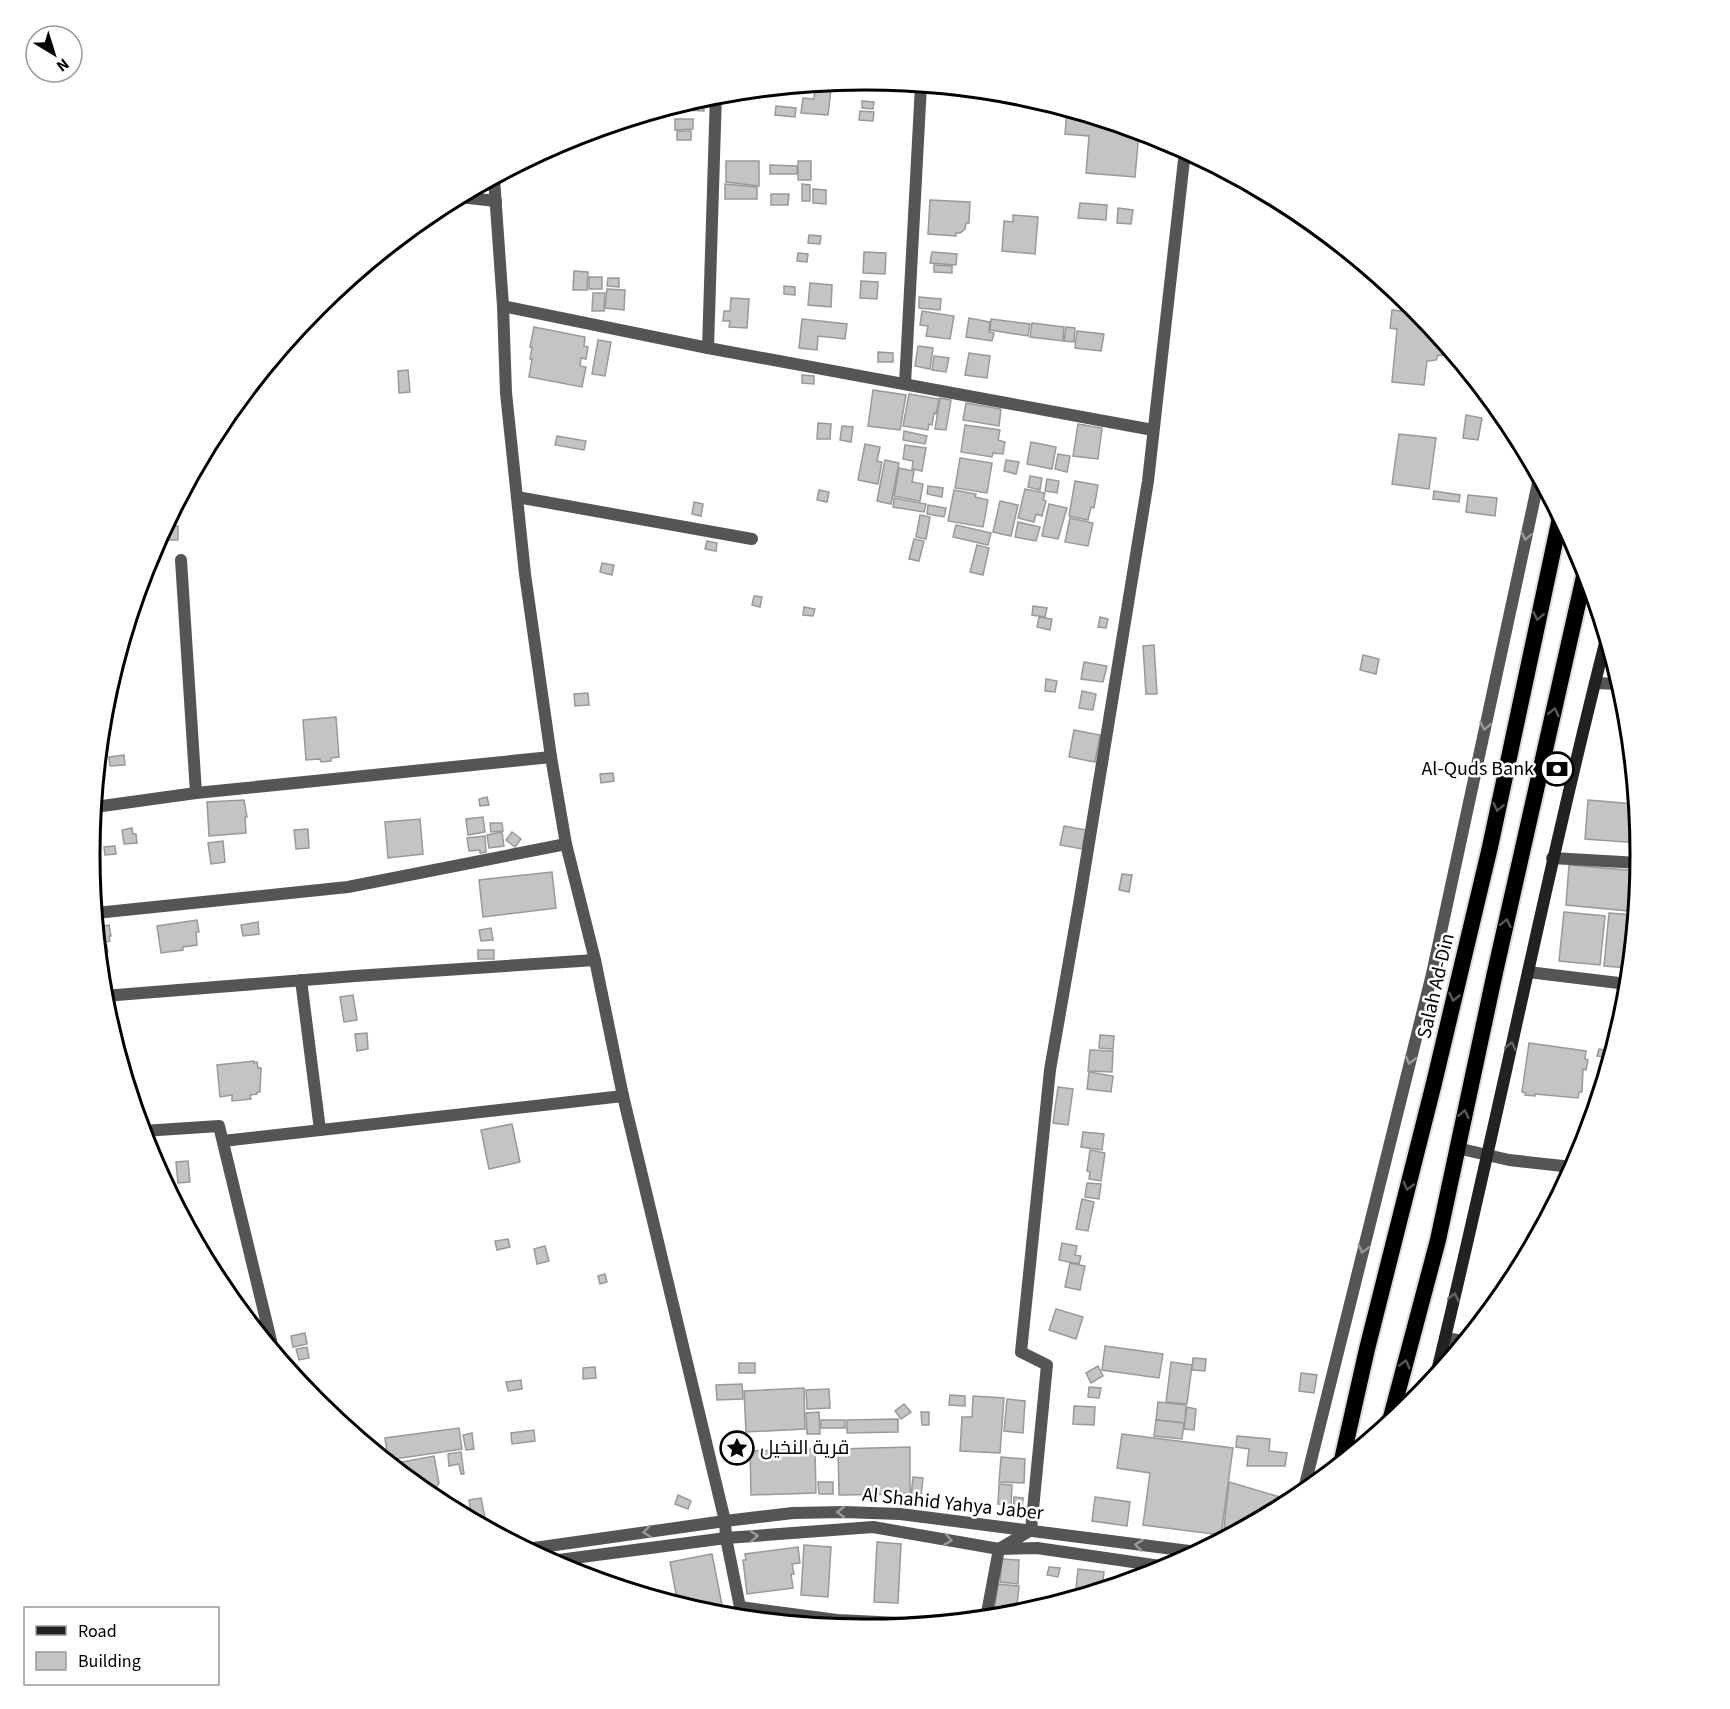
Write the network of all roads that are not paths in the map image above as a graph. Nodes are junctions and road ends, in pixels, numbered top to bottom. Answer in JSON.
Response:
{"nodes":[{"id":1,"x":921,"y":93,"type":"edge"},
{"id":2,"x":716,"y":105,"type":"edge"},
{"id":3,"x":1184,"y":160,"type":"edge"},
{"id":4,"x":495,"y":186,"type":"edge"},
{"id":5,"x":473,"y":198,"type":"edge"},
{"id":6,"x":496,"y":201,"type":"junction"},
{"id":7,"x":503,"y":306,"type":"junction"},
{"id":8,"x":708,"y":348,"type":"junction"},
{"id":9,"x":905,"y":384,"type":"junction"},
{"id":10,"x":1153,"y":430,"type":"junction"},
{"id":11,"x":1537,"y":489,"type":"edge"},
{"id":12,"x":517,"y":497,"type":"junction"},
{"id":13,"x":1557,"y":531,"type":"edge"},
{"id":14,"x":752,"y":539,"type":"dead end"},
{"id":15,"x":181,"y":560,"type":"dead end"},
{"id":16,"x":1581,"y":589,"type":"edge"},
{"id":17,"x":1602,"y":654,"type":"edge"},
{"id":18,"x":1595,"y":682,"type":"junction"},
{"id":19,"x":1610,"y":683,"type":"edge"},
{"id":20,"x":551,"y":757,"type":"junction"},
{"id":21,"x":196,"y":793,"type":"junction"},
{"id":22,"x":102,"y":806,"type":"edge"},
{"id":23,"x":566,"y":844,"type":"junction"},
{"id":24,"x":1552,"y":858,"type":"junction"},
{"id":25,"x":1630,"y":862,"type":"edge"},
{"id":26,"x":103,"y":912,"type":"edge"},
{"id":27,"x":596,"y":960,"type":"junction"},
{"id":28,"x":1528,"y":972,"type":"junction"},
{"id":29,"x":301,"y":980,"type":"junction"},
{"id":30,"x":1618,"y":983,"type":"edge"},
{"id":31,"x":114,"y":995,"type":"edge"},
{"id":32,"x":623,"y":1096,"type":"junction"},
{"id":33,"x":153,"y":1130,"type":"edge"},
{"id":34,"x":320,"y":1130,"type":"junction"},
{"id":35,"x":222,"y":1141,"type":"junction"},
{"id":36,"x":1457,"y":1148,"type":"junction"},
{"id":37,"x":1486,"y":1154,"type":"junction"},
{"id":38,"x":1563,"y":1166,"type":"edge"},
{"id":39,"x":269,"y":1334,"type":"edge"},
{"id":40,"x":1445,"y":1338,"type":"junction"},
{"id":41,"x":1456,"y":1340,"type":"edge"},
{"id":42,"x":1440,"y":1359,"type":"edge"},
{"id":43,"x":1394,"y":1406,"type":"edge"},
{"id":44,"x":1344,"y":1449,"type":"edge"},
{"id":45,"x":1307,"y":1478,"type":"edge"},
{"id":46,"x":725,"y":1521,"type":"junction"},
{"id":47,"x":1031,"y":1530,"type":"junction"},
{"id":48,"x":726,"y":1538,"type":"junction"},
{"id":49,"x":542,"y":1547,"type":"edge"},
{"id":50,"x":999,"y":1549,"type":"junction"},
{"id":51,"x":1182,"y":1550,"type":"edge"},
{"id":52,"x":567,"y":1559,"type":"edge"},
{"id":53,"x":1149,"y":1564,"type":"edge"},
{"id":54,"x":740,"y":1608,"type":"edge"},
{"id":55,"x":988,"y":1608,"type":"edge"}],
"edges":[{"from":1,"to":9,"type":"street"},
{"from":2,"to":8,"type":"street"},
{"from":3,"to":10,"type":"street"},
{"from":4,"to":6,"type":"street"},
{"from":5,"to":6,"type":"street"},
{"from":6,"to":7,"type":"street"},
{"from":7,"to":8,"type":"street"},
{"from":7,"to":12,"type":"street"},
{"from":8,"to":9,"type":"street"},
{"from":9,"to":10,"type":"street"},
{"from":10,"to":47,"type":"street"},
{"from":11,"to":45,"type":"street","one_way":true},
{"from":12,"to":14,"type":"street"},
{"from":12,"to":20,"type":"street"},
{"from":13,"to":44,"type":"highway","name":"Salah Ad-Din","one_way":true},
{"from":15,"to":21,"type":"street"},
{"from":36,"to":16,"type":"highway","one_way":true},
{"from":17,"to":18,"type":"main road"},
{"from":18,"to":19,"type":"street"},
{"from":18,"to":24,"type":"main road"},
{"from":20,"to":21,"type":"street"},
{"from":20,"to":23,"type":"street"},
{"from":21,"to":22,"type":"street"},
{"from":23,"to":26,"type":"street"},
{"from":23,"to":27,"type":"street"},
{"from":24,"to":25,"type":"street"},
{"from":24,"to":28,"type":"main road"},
{"from":27,"to":29,"type":"street"},
{"from":27,"to":32,"type":"street"},
{"from":28,"to":30,"type":"street"},
{"from":37,"to":28,"type":"main road","one_way":true},
{"from":29,"to":31,"type":"street"},
{"from":29,"to":34,"type":"street"},
{"from":32,"to":34,"type":"street"},
{"from":32,"to":46,"type":"street"},
{"from":33,"to":35,"type":"street"},
{"from":34,"to":35,"type":"street"},
{"from":35,"to":39,"type":"street"},
{"from":36,"to":37,"type":"street"},
{"from":43,"to":36,"type":"highway","one_way":true},
{"from":37,"to":38,"type":"street"},
{"from":40,"to":37,"type":"main road","one_way":true},
{"from":40,"to":41,"type":"street"},
{"from":40,"to":42,"type":"main road"},
{"from":47,"to":46,"type":"street","name":"Al Shahid Yahya Jaber","one_way":true},
{"from":46,"to":48,"type":"street"},
{"from":46,"to":49,"type":"street","name":"Al Shahid Yahya Jaber","one_way":true},
{"from":47,"to":50,"type":"street"},
{"from":51,"to":47,"type":"street","name":"Al Shahid Yahya Jaber","one_way":true},
{"from":48,"to":50,"type":"street","name":"Al Shahid Yahya Jaber","one_way":true},
{"from":48,"to":52,"type":"street","name":"Al Shahid Yahya Jaber"},
{"from":48,"to":54,"type":"street"},
{"from":50,"to":53,"type":"street","name":"Al Shahid Yahya Jaber"},
{"from":50,"to":55,"type":"street"}]}
